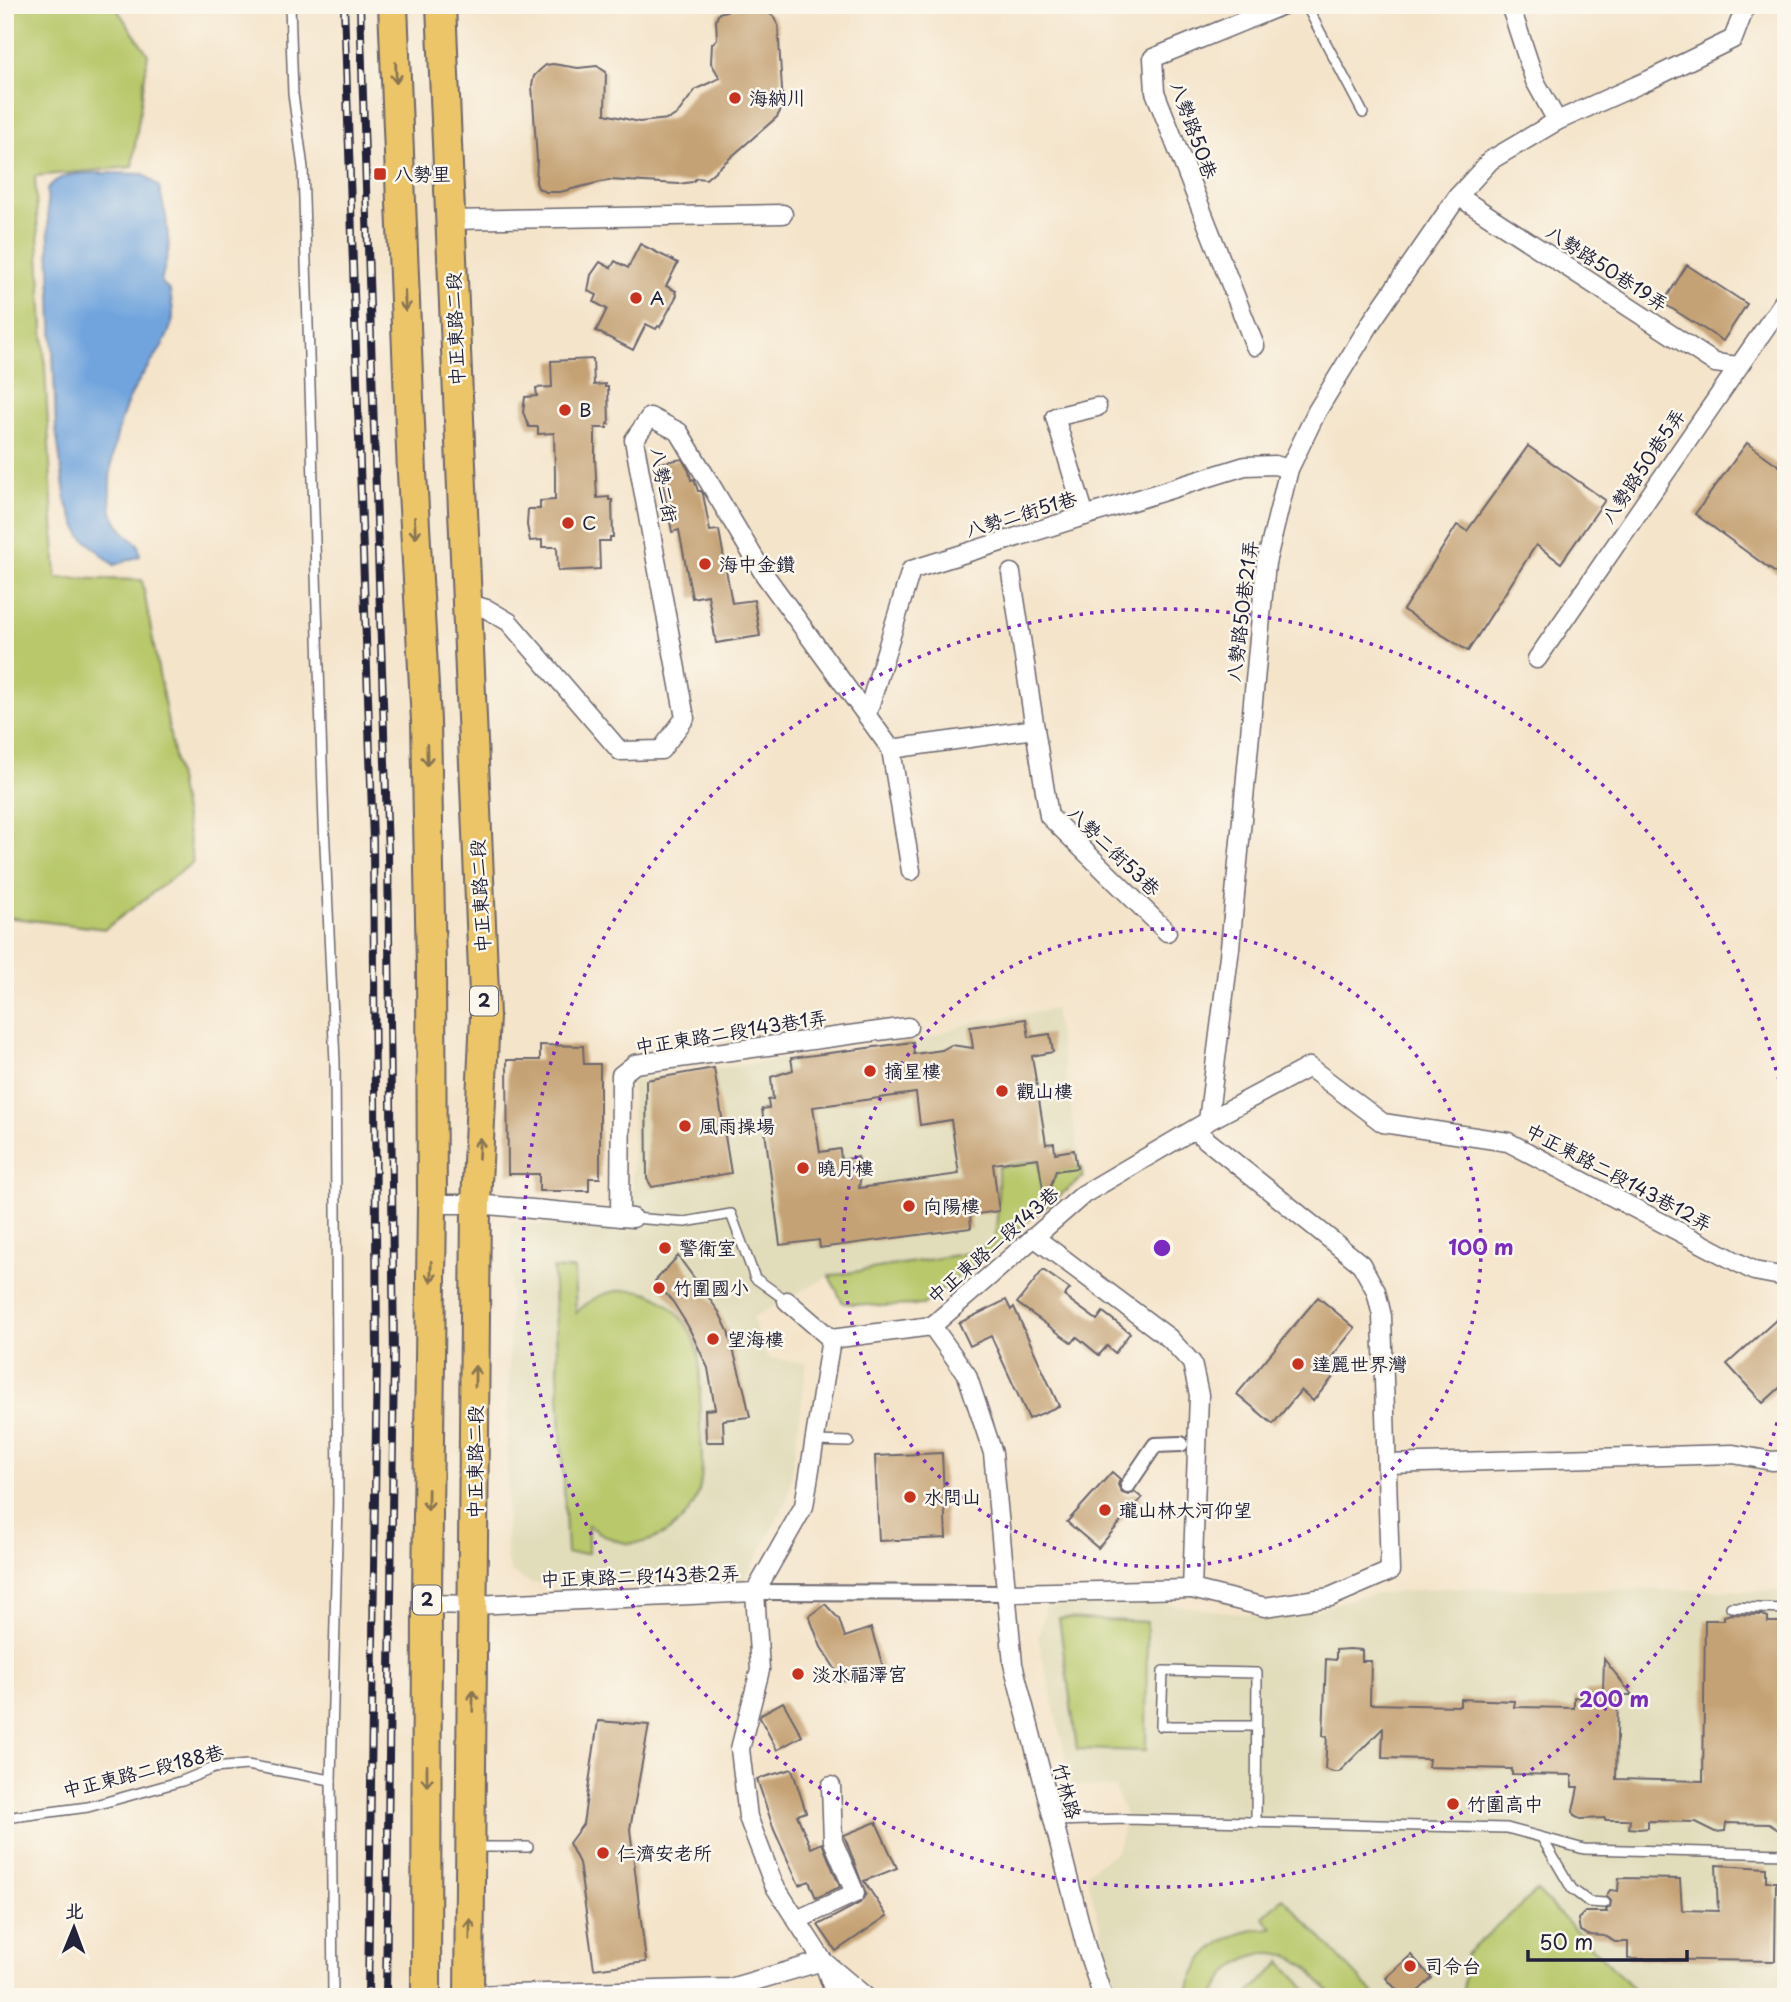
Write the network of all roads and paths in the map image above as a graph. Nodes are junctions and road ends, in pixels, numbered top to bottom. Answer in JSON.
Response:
{"nodes":[{"id":1,"x":290,"y":5,"type":"edge"},
{"id":2,"x":393,"y":5,"type":"edge"},
{"id":3,"x":441,"y":5,"type":"edge"},
{"id":4,"x":1283,"y":5,"type":"edge"},
{"id":5,"x":1306,"y":5,"type":"edge"},
{"id":6,"x":1510,"y":5,"type":"edge"},
{"id":7,"x":1746,"y":5,"type":"edge"},
{"id":8,"x":1363,"y":113,"type":"dead end"},
{"id":9,"x":1557,"y":121,"type":"junction"},
{"id":10,"x":1458,"y":196,"type":"junction"},
{"id":11,"x":783,"y":214,"type":"dead end"},
{"id":12,"x":450,"y":220,"type":"junction"},
{"id":13,"x":1786,"y":298,"type":"edge"},
{"id":14,"x":1255,"y":346,"type":"dead end"},
{"id":15,"x":1738,"y":366,"type":"junction"},
{"id":16,"x":1097,"y":407,"type":"dead end"},
{"id":17,"x":1289,"y":469,"type":"junction"},
{"id":18,"x":1085,"y":516,"type":"junction"},
{"id":19,"x":1011,"y":573,"type":"dead end"},
{"id":20,"x":467,"y":603,"type":"junction"},
{"id":21,"x":1537,"y":659,"type":"dead end"},
{"id":22,"x":867,"y":714,"type":"junction"},
{"id":23,"x":1035,"y":729,"type":"junction"},
{"id":24,"x":891,"y":749,"type":"junction"},
{"id":25,"x":911,"y":871,"type":"dead end"},
{"id":26,"x":1167,"y":932,"type":"dead end"},
{"id":27,"x":908,"y":1027,"type":"dead end"},
{"id":28,"x":1201,"y":1125,"type":"junction"},
{"id":29,"x":432,"y":1204,"type":"junction"},
{"id":30,"x":476,"y":1204,"type":"junction"},
{"id":31,"x":626,"y":1218,"type":"junction"},
{"id":32,"x":1034,"y":1237,"type":"junction"},
{"id":33,"x":1786,"y":1277,"type":"edge"},
{"id":34,"x":787,"y":1301,"type":"joint"},
{"id":35,"x":932,"y":1326,"type":"junction"},
{"id":36,"x":831,"y":1339,"type":"junction"},
{"id":37,"x":815,"y":1441,"type":"junction"},
{"id":38,"x":849,"y":1442,"type":"dead end"},
{"id":39,"x":1181,"y":1444,"type":"dead end"},
{"id":40,"x":1786,"y":1460,"type":"edge"},
{"id":41,"x":1387,"y":1464,"type":"junction"},
{"id":42,"x":1128,"y":1485,"type":"dead end"},
{"id":43,"x":1192,"y":1590,"type":"junction"},
{"id":44,"x":755,"y":1592,"type":"junction"},
{"id":45,"x":1007,"y":1593,"type":"junction"},
{"id":46,"x":427,"y":1604,"type":"junction"},
{"id":47,"x":474,"y":1605,"type":"junction"},
{"id":48,"x":1731,"y":1607,"type":"dead end"},
{"id":49,"x":1786,"y":1609,"type":"edge"},
{"id":50,"x":1256,"y":1726,"type":"junction"},
{"id":51,"x":331,"y":1780,"type":"junction"},
{"id":52,"x":831,"y":1786,"type":"dead end"},
{"id":53,"x":5,"y":1818,"type":"edge"},
{"id":54,"x":1053,"y":1821,"type":"junction"},
{"id":55,"x":1256,"y":1823,"type":"junction"},
{"id":56,"x":1542,"y":1838,"type":"junction"},
{"id":57,"x":471,"y":1847,"type":"junction"},
{"id":58,"x":528,"y":1847,"type":"dead end"},
{"id":59,"x":1786,"y":1854,"type":"edge"},
{"id":60,"x":1605,"y":1903,"type":"dead end"},
{"id":61,"x":797,"y":1920,"type":"junction"},
{"id":62,"x":823,"y":1961,"type":"junction"},
{"id":63,"x":658,"y":1994,"type":"edge"},
{"id":64,"x":469,"y":1996,"type":"edge"},
{"id":65,"x":333,"y":1997,"type":"edge"},
{"id":66,"x":426,"y":1997,"type":"edge"},
{"id":67,"x":836,"y":1997,"type":"edge"},
{"id":68,"x":866,"y":1997,"type":"edge"},
{"id":69,"x":1104,"y":1997,"type":"edge"}],
"edges":[{"from":1,"to":51,"type":"lane"},
{"from":2,"to":29,"type":"main road","number":"2","one_way":true},
{"from":3,"to":12,"type":"main road","name":"中正東路二段","number":"2"},
{"from":4,"to":14,"type":"street","name":"八勢路50巷"},
{"from":5,"to":8,"type":"lane"},
{"from":6,"to":9,"type":"street"},
{"from":7,"to":9,"type":"street"},
{"from":9,"to":10,"type":"street","name":"八勢路50巷21弄"},
{"from":10,"to":15,"type":"street","name":"八勢路50巷19弄"},
{"from":10,"to":17,"type":"street","name":"八勢路50巷21弄"},
{"from":11,"to":12,"type":"street"},
{"from":12,"to":20,"type":"main road","name":"中正東路二段","number":"2"},
{"from":13,"to":15,"type":"street","name":"八勢路50巷5弄"},
{"from":15,"to":21,"type":"street","name":"八勢路50巷5弄"},
{"from":16,"to":18,"type":"street"},
{"from":17,"to":18,"type":"street","name":"八勢二街51巷"},
{"from":17,"to":28,"type":"street","name":"八勢路50巷21弄"},
{"from":18,"to":22,"type":"street","name":"八勢二街51巷"},
{"from":19,"to":23,"type":"street","name":"八勢二街53巷"},
{"from":20,"to":22,"type":"street","name":"八勢二街"},
{"from":30,"to":20,"type":"main road","name":"中正東路二段","number":"2","one_way":true},
{"from":22,"to":24,"type":"street","name":"八勢二街"},
{"from":23,"to":24,"type":"street"},
{"from":23,"to":26,"type":"street","name":"八勢二街53巷"},
{"from":24,"to":25,"type":"street","name":"八勢二街"},
{"from":27,"to":31,"type":"street","name":"中正東路二段143巷1弄"},
{"from":28,"to":32,"type":"street","name":"中正東路二段143巷"},
{"from":28,"to":33,"type":"street","name":"中正東路二段143巷12弄"},
{"from":28,"to":41,"type":"street"},
{"from":29,"to":30,"type":"street"},
{"from":29,"to":46,"type":"main road","number":"2","one_way":true},
{"from":30,"to":31,"type":"street"},
{"from":47,"to":30,"type":"main road","name":"中正東路二段","number":"2","one_way":true},
{"from":31,"to":34,"type":"lane"},
{"from":32,"to":35,"type":"street","name":"中正東路二段143巷"},
{"from":32,"to":43,"type":"street"},
{"from":34,"to":36,"type":"street"},
{"from":35,"to":36,"type":"street","name":"中正東路二段143巷"},
{"from":35,"to":45,"type":"street","name":"竹林路"},
{"from":36,"to":37,"type":"street","name":"中正東路二段143巷2弄"},
{"from":37,"to":38,"type":"lane"},
{"from":37,"to":44,"type":"street","name":"中正東路二段143巷2弄"},
{"from":39,"to":42,"type":"street"},
{"from":40,"to":41,"type":"street"},
{"from":41,"to":43,"type":"street"},
{"from":43,"to":45,"type":"street"},
{"from":44,"to":45,"type":"street"},
{"from":44,"to":47,"type":"street","name":"中正東路二段143巷2弄"},
{"from":44,"to":61,"type":"street"},
{"from":45,"to":54,"type":"street","name":"竹林路"},
{"from":46,"to":47,"type":"street","name":"中正東路二段143巷2弄"},
{"from":46,"to":66,"type":"main road","number":"2","one_way":true},
{"from":57,"to":47,"type":"main road","name":"中正東路二段","number":"2","one_way":true},
{"from":48,"to":49,"type":"lane"},
{"from":50,"to":50,"type":"lane"},
{"from":50,"to":55,"type":"lane"},
{"from":51,"to":53,"type":"lane","name":"中正東路二段188巷"},
{"from":51,"to":65,"type":"lane"},
{"from":52,"to":61,"type":"street"},
{"from":54,"to":55,"type":"lane"},
{"from":54,"to":69,"type":"street","name":"竹林路"},
{"from":55,"to":56,"type":"lane"},
{"from":56,"to":59,"type":"lane"},
{"from":56,"to":60,"type":"lane"},
{"from":57,"to":58,"type":"lane"},
{"from":64,"to":57,"type":"main road","name":"中正東路二段","number":"2","one_way":true},
{"from":61,"to":62,"type":"street"},
{"from":62,"to":63,"type":"street"},
{"from":62,"to":67,"type":"street"},
{"from":62,"to":68,"type":"street"},
{"from":63,"to":64,"type":"street"}]}
